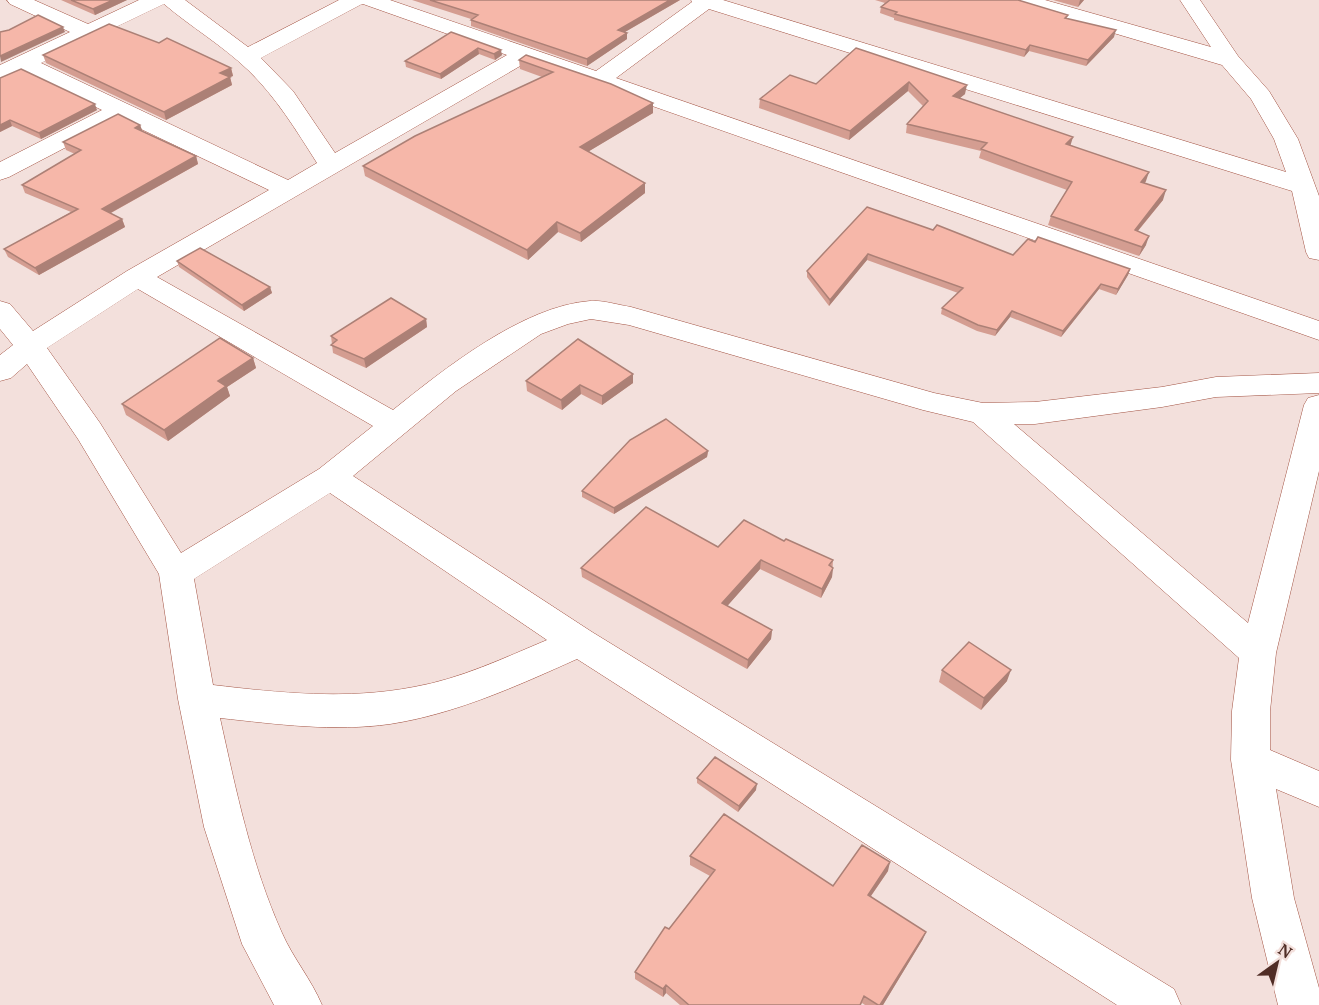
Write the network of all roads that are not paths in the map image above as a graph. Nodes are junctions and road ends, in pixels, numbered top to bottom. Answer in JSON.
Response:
{"nodes":[{"id":1,"x":17,"y":0,"type":"edge"},
{"id":2,"x":156,"y":0,"type":"edge"},
{"id":3,"x":172,"y":0,"type":"edge"},
{"id":4,"x":355,"y":0,"type":"edge"},
{"id":5,"x":370,"y":0,"type":"edge"},
{"id":6,"x":705,"y":0,"type":"edge"},
{"id":7,"x":1022,"y":0,"type":"edge"},
{"id":8,"x":1190,"y":0,"type":"edge"},
{"id":9,"x":89,"y":33,"type":"junction"},
{"id":10,"x":525,"y":54,"type":"junction"},
{"id":11,"x":247,"y":56,"type":"junction"},
{"id":12,"x":1230,"y":60,"type":"junction"},
{"id":13,"x":22,"y":63,"type":"junction"},
{"id":14,"x":0,"y":74,"type":"edge"},
{"id":15,"x":600,"y":80,"type":"junction"},
{"id":16,"x":121,"y":110,"type":"junction"},
{"id":17,"x":331,"y":165,"type":"junction"},
{"id":18,"x":0,"y":172,"type":"edge"},
{"id":19,"x":1304,"y":186,"type":"junction"},
{"id":20,"x":290,"y":190,"type":"junction"},
{"id":21,"x":1319,"y":252,"type":"edge"},
{"id":22,"x":137,"y":277,"type":"junction"},
{"id":23,"x":0,"y":310,"type":"edge"},
{"id":24,"x":1319,"y":331,"type":"edge"},
{"id":25,"x":30,"y":346,"type":"junction"},
{"id":26,"x":0,"y":371,"type":"edge"},
{"id":27,"x":1319,"y":383,"type":"edge"},
{"id":28,"x":1319,"y":405,"type":"edge"},
{"id":29,"x":983,"y":414,"type":"junction"},
{"id":30,"x":396,"y":425,"type":"junction"},
{"id":31,"x":330,"y":477,"type":"junction"},
{"id":32,"x":1306,"y":509,"type":"edge"},
{"id":33,"x":176,"y":573,"type":"junction"},
{"id":34,"x":579,"y":642,"type":"junction"},
{"id":35,"x":1258,"y":653,"type":"junction"},
{"id":36,"x":197,"y":699,"type":"junction"},
{"id":37,"x":1251,"y":760,"type":"junction"},
{"id":38,"x":1319,"y":789,"type":"edge"},
{"id":39,"x":299,"y":1005,"type":"edge"},
{"id":40,"x":1158,"y":1005,"type":"edge"},
{"id":41,"x":1301,"y":1005,"type":"edge"}],
"edges":[{"from":1,"to":9,"type":"street"},
{"from":2,"to":9,"type":"street"},
{"from":3,"to":11,"type":"street"},
{"from":4,"to":11,"type":"street"},
{"from":5,"to":10,"type":"street"},
{"from":6,"to":15,"type":"street"},
{"from":6,"to":19,"type":"street"},
{"from":7,"to":12,"type":"street"},
{"from":8,"to":12,"type":"street"},
{"from":9,"to":13,"type":"street"},
{"from":10,"to":15,"type":"street"},
{"from":10,"to":17,"type":"street"},
{"from":11,"to":17,"type":"street"},
{"from":12,"to":19,"type":"street"},
{"from":13,"to":14,"type":"street"},
{"from":13,"to":16,"type":"street"},
{"from":15,"to":24,"type":"street"},
{"from":16,"to":18,"type":"street"},
{"from":16,"to":20,"type":"street"},
{"from":17,"to":20,"type":"street"},
{"from":19,"to":21,"type":"street"},
{"from":20,"to":22,"type":"street"},
{"from":22,"to":25,"type":"street"},
{"from":22,"to":30,"type":"street"},
{"from":23,"to":25,"type":"street"},
{"from":25,"to":26,"type":"street"},
{"from":25,"to":33,"type":"street"},
{"from":27,"to":29,"type":"street"},
{"from":28,"to":32,"type":"street"},
{"from":29,"to":30,"type":"street"},
{"from":29,"to":35,"type":"street"},
{"from":30,"to":31,"type":"street"},
{"from":31,"to":33,"type":"street"},
{"from":31,"to":34,"type":"street"},
{"from":32,"to":35,"type":"street"},
{"from":33,"to":36,"type":"street"},
{"from":34,"to":36,"type":"street"},
{"from":34,"to":40,"type":"street"},
{"from":35,"to":37,"type":"street"},
{"from":36,"to":39,"type":"street"},
{"from":37,"to":38,"type":"street"},
{"from":37,"to":41,"type":"street"}]}
